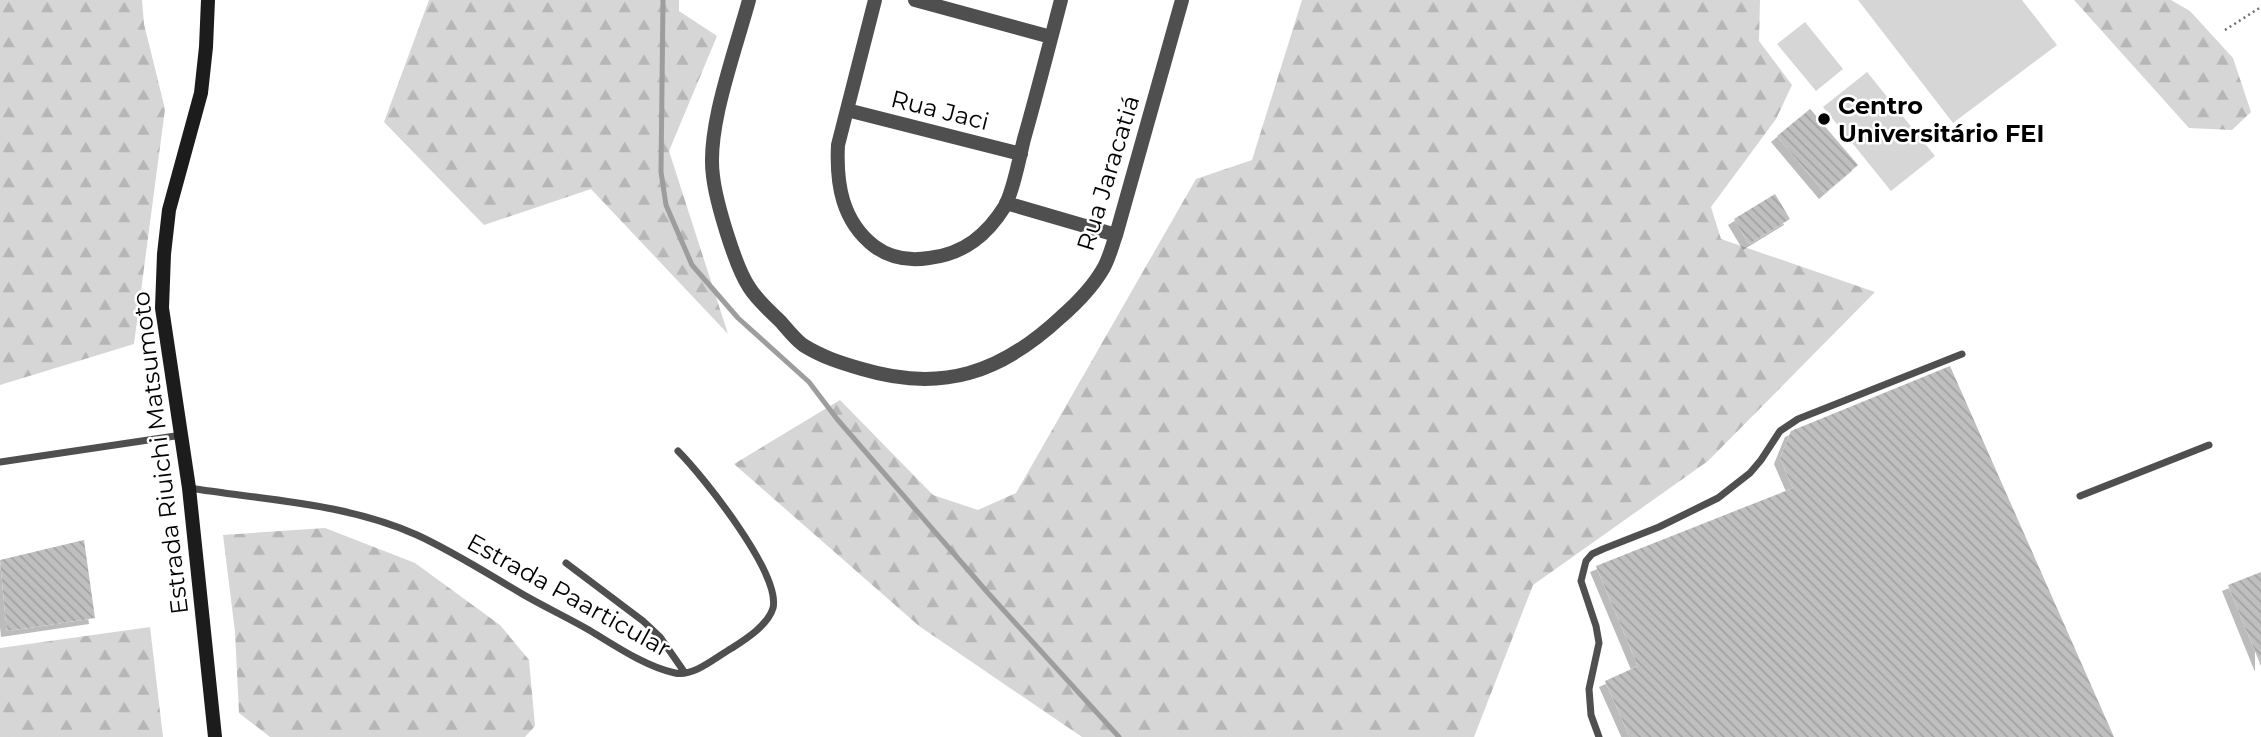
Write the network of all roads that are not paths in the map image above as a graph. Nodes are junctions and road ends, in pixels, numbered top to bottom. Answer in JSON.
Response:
{"nodes":[{"id":1,"x":208,"y":0,"type":"edge"},
{"id":2,"x":749,"y":0,"type":"edge"},
{"id":3,"x":875,"y":0,"type":"edge"},
{"id":4,"x":915,"y":0,"type":"edge"},
{"id":5,"x":1061,"y":0,"type":"edge"},
{"id":6,"x":1182,"y":0,"type":"edge"},
{"id":7,"x":1051,"y":37,"type":"junction"},
{"id":8,"x":848,"y":110,"type":"junction"},
{"id":9,"x":1021,"y":154,"type":"junction"},
{"id":10,"x":1006,"y":203,"type":"junction"},
{"id":11,"x":1116,"y":235,"type":"junction"},
{"id":12,"x":1962,"y":354,"type":"dead end"},
{"id":13,"x":182,"y":435,"type":"junction"},
{"id":14,"x":2208,"y":445,"type":"dead end"},
{"id":15,"x":678,"y":451,"type":"dead end"},
{"id":16,"x":0,"y":462,"type":"edge"},
{"id":17,"x":189,"y":488,"type":"junction"},
{"id":18,"x":2080,"y":496,"type":"dead end"},
{"id":19,"x":566,"y":563,"type":"dead end"},
{"id":20,"x":685,"y":673,"type":"junction"},
{"id":21,"x":215,"y":737,"type":"edge"},
{"id":22,"x":1598,"y":737,"type":"edge"}],
"edges":[{"from":1,"to":13,"type":"street","name":"Estrada Riuichi Matsumoto"},
{"from":2,"to":11,"type":"street","name":"Rua Jaracatiá"},
{"from":3,"to":8,"type":"street"},
{"from":4,"to":7,"type":"street"},
{"from":5,"to":7,"type":"street"},
{"from":6,"to":11,"type":"street","name":"Rua Jaracatiá"},
{"from":7,"to":9,"type":"street"},
{"from":8,"to":9,"type":"street","name":"Rua Jaci"},
{"from":8,"to":10,"type":"street"},
{"from":9,"to":10,"type":"street"},
{"from":10,"to":11,"type":"street"},
{"from":12,"to":22,"type":"lane"},
{"from":13,"to":16,"type":"lane"},
{"from":13,"to":17,"type":"street","name":"Estrada Riuichi Matsumoto"},
{"from":14,"to":18,"type":"lane"},
{"from":15,"to":20,"type":"lane","name":"Estrada Paarticular"},
{"from":17,"to":20,"type":"lane","name":"Estrada Paarticular"},
{"from":17,"to":21,"type":"street","name":"Estrada Riuichi Matsumoto"},
{"from":19,"to":20,"type":"lane"}]}
